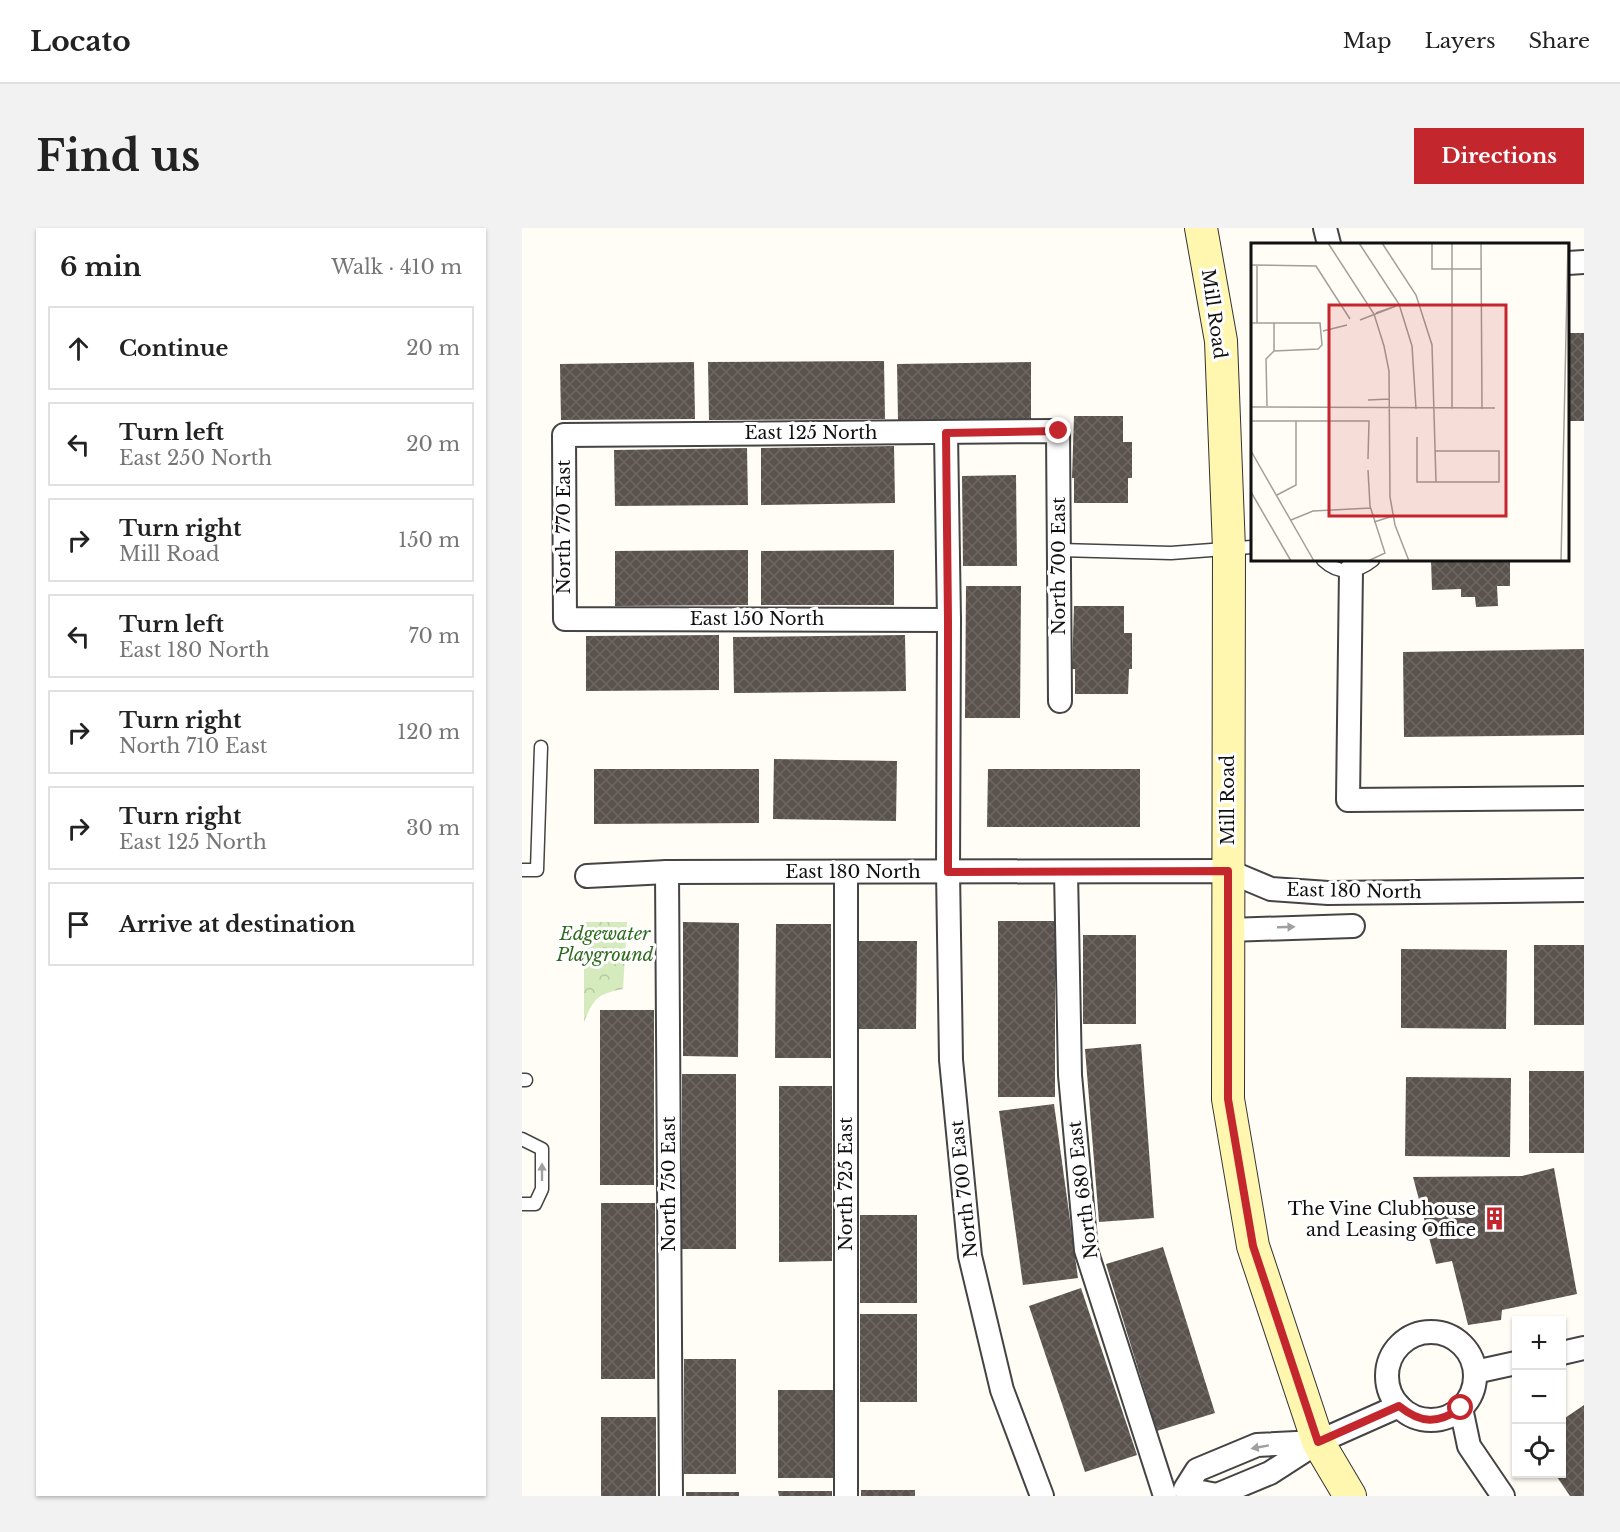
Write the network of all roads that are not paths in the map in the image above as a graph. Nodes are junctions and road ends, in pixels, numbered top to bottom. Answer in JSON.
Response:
{"nodes":[{"id":1,"x":1201,"y":228,"type":"edge"},
{"id":2,"x":1325,"y":228,"type":"edge"},
{"id":3,"x":1329,"y":243,"type":"edge"},
{"id":4,"x":1584,"y":262,"type":"edge"},
{"id":5,"x":1569,"y":263,"type":"edge"},
{"id":6,"x":1059,"y":431,"type":"joint"},
{"id":7,"x":946,"y":433,"type":"junction"},
{"id":8,"x":564,"y":435,"type":"joint"},
{"id":9,"x":1240,"y":548,"type":"edge"},
{"id":10,"x":1059,"y":550,"type":"junction"},
{"id":11,"x":1324,"y":561,"type":"edge"},
{"id":12,"x":1372,"y":561,"type":"edge"},
{"id":13,"x":1351,"y":570,"type":"junction"},
{"id":14,"x":565,"y":619,"type":"joint"},
{"id":15,"x":948,"y":620,"type":"junction"},
{"id":16,"x":1060,"y":701,"type":"dead end"},
{"id":17,"x":541,"y":747,"type":"dead end"},
{"id":18,"x":1584,"y":798,"type":"edge"},
{"id":19,"x":522,"y":870,"type":"edge"},
{"id":20,"x":1228,"y":871,"type":"junction"},
{"id":21,"x":667,"y":872,"type":"junction"},
{"id":22,"x":846,"y":872,"type":"junction"},
{"id":23,"x":948,"y":872,"type":"junction"},
{"id":24,"x":1066,"y":872,"type":"junction"},
{"id":25,"x":587,"y":876,"type":"dead end"},
{"id":26,"x":1584,"y":890,"type":"edge"},
{"id":27,"x":1353,"y":926,"type":"dead end"},
{"id":28,"x":1228,"y":930,"type":"junction"},
{"id":29,"x":522,"y":1139,"type":"edge"},
{"id":30,"x":522,"y":1204,"type":"edge"},
{"id":31,"x":1584,"y":1348,"type":"edge"},
{"id":32,"x":1566,"y":1352,"type":"edge"},
{"id":33,"x":1512,"y":1364,"type":"edge"},
{"id":34,"x":1475,"y":1372,"type":"junction"},
{"id":35,"x":1399,"y":1406,"type":"junction"},
{"id":36,"x":1461,"y":1408,"type":"junction"},
{"id":37,"x":1318,"y":1442,"type":"junction"},
{"id":38,"x":1174,"y":1494,"type":"edge"},
{"id":39,"x":671,"y":1496,"type":"edge"},
{"id":40,"x":846,"y":1496,"type":"edge"},
{"id":41,"x":1042,"y":1496,"type":"edge"},
{"id":42,"x":1350,"y":1496,"type":"edge"},
{"id":43,"x":1503,"y":1496,"type":"edge"}],
"edges":[{"from":1,"to":9,"type":"main road","name":"Mill Road"},
{"from":2,"to":3,"type":"street"},
{"from":4,"to":5,"type":"street"},
{"from":6,"to":7,"type":"street","name":"East 125 North"},
{"from":6,"to":10,"type":"street","name":"North 700 East"},
{"from":7,"to":8,"type":"street","name":"East 125 North"},
{"from":7,"to":15,"type":"street","name":"North 700 East"},
{"from":8,"to":14,"type":"street","name":"North 770 East"},
{"from":9,"to":10,"type":"lane"},
{"from":9,"to":20,"type":"main road","name":"Mill Road"},
{"from":10,"to":16,"type":"street","name":"North 700 East"},
{"from":11,"to":13,"type":"lane"},
{"from":12,"to":13,"type":"lane"},
{"from":13,"to":18,"type":"street"},
{"from":14,"to":15,"type":"street","name":"East 150 North"},
{"from":15,"to":23,"type":"street","name":"North 700 East"},
{"from":17,"to":19,"type":"lane"},
{"from":20,"to":24,"type":"street","name":"East 180 North"},
{"from":20,"to":26,"type":"street","name":"East 180 North"},
{"from":20,"to":28,"type":"main road","name":"Mill Road"},
{"from":21,"to":22,"type":"street","name":"East 180 North"},
{"from":21,"to":25,"type":"street","name":"East 180 North"},
{"from":21,"to":39,"type":"street","name":"North 750 East"},
{"from":22,"to":23,"type":"street","name":"East 180 North"},
{"from":22,"to":40,"type":"street","name":"North 725 East"},
{"from":23,"to":24,"type":"street","name":"East 180 North"},
{"from":23,"to":41,"type":"street","name":"North 700 East"},
{"from":24,"to":38,"type":"street","name":"North 680 East"},
{"from":28,"to":27,"type":"street","name":"East 180 North","one_way":true},
{"from":28,"to":37,"type":"main road","name":"Mill Road"},
{"from":30,"to":29,"type":"lane","one_way":true},
{"from":31,"to":32,"type":"street"},
{"from":33,"to":34,"type":"street"},
{"from":34,"to":35,"type":"street"},
{"from":34,"to":36,"type":"street"},
{"from":35,"to":36,"type":"street"},
{"from":35,"to":37,"type":"street"},
{"from":36,"to":43,"type":"street"},
{"from":37,"to":38,"type":"street"},
{"from":37,"to":38,"type":"street","one_way":true},
{"from":37,"to":42,"type":"main road","name":"Mill Road"}]}
